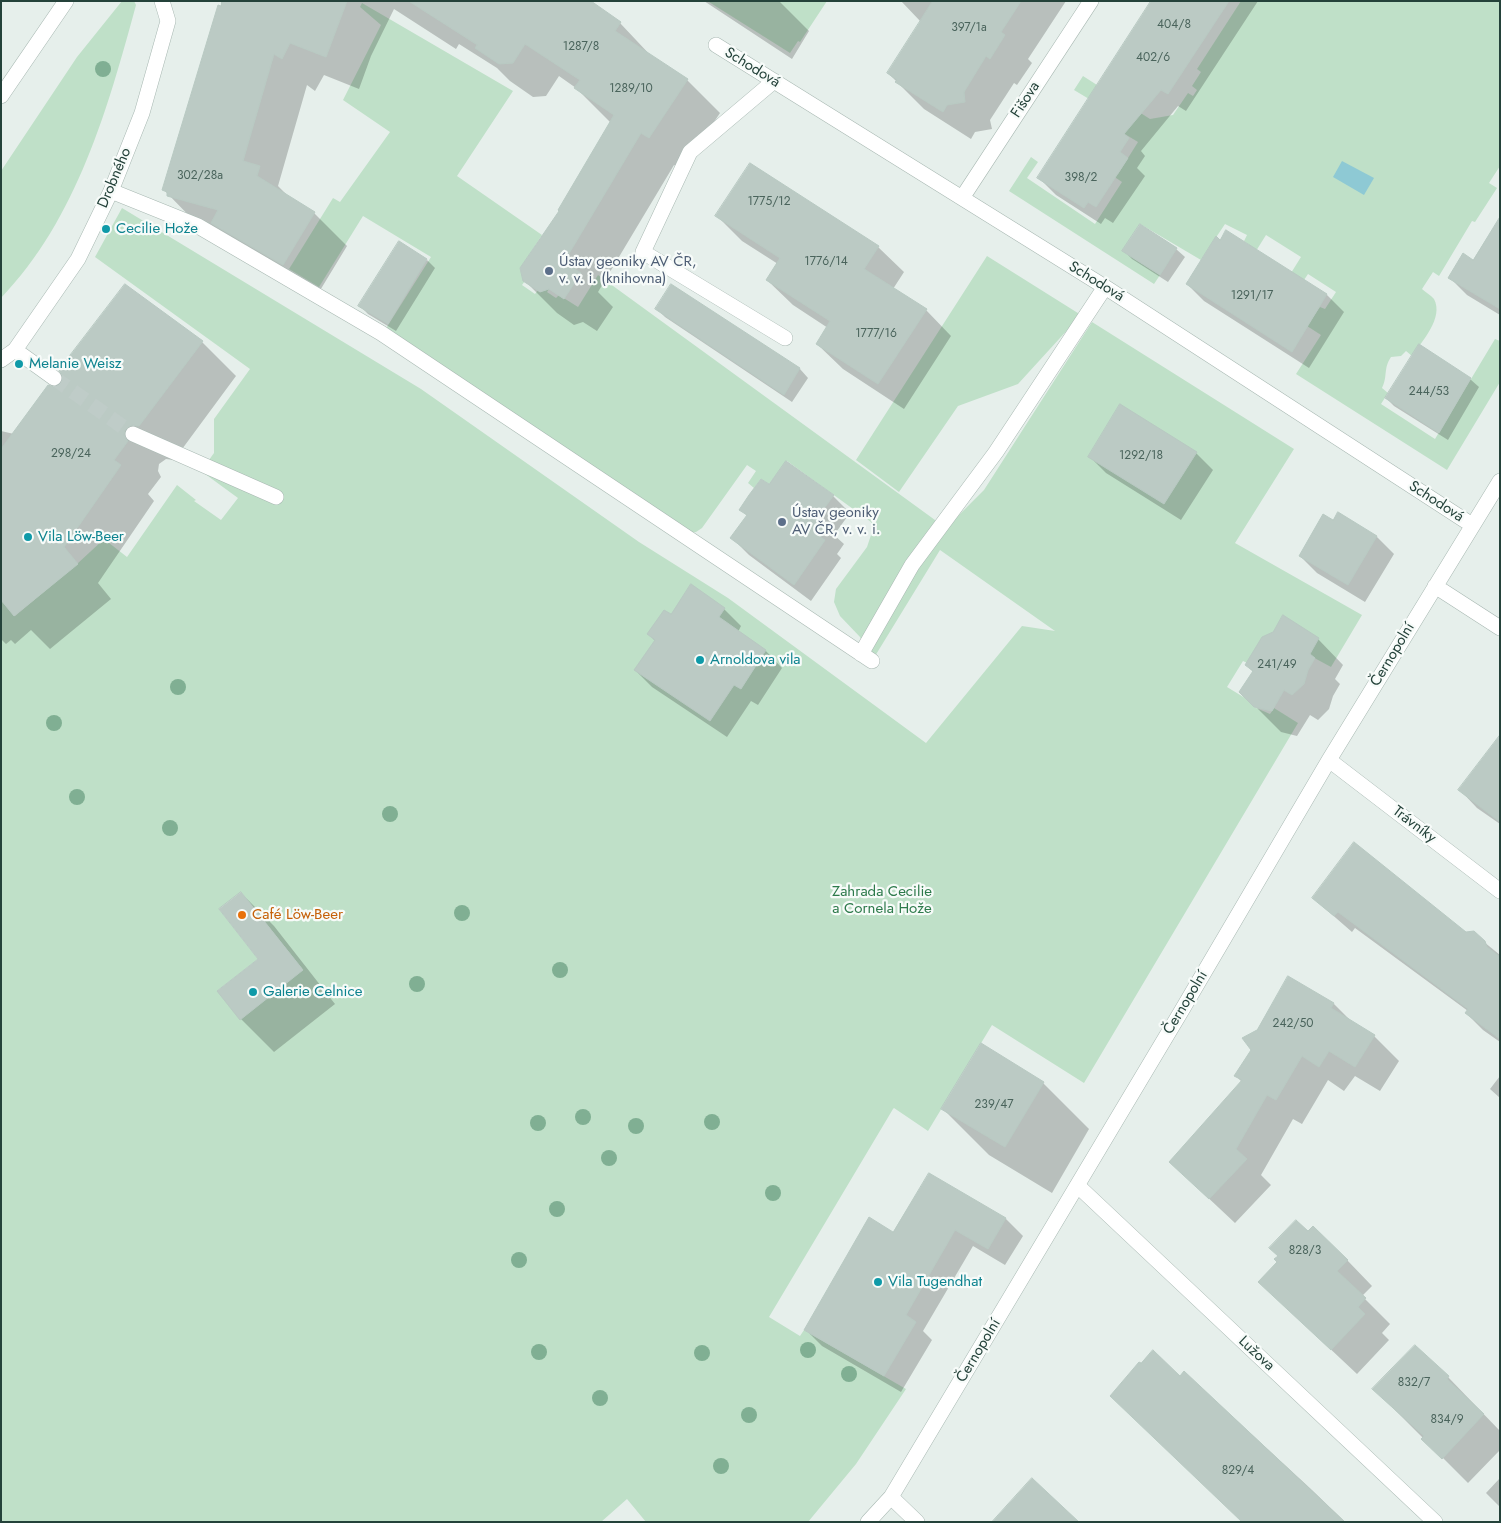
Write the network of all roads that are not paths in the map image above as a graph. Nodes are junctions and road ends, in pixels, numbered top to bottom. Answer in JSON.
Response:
{"nodes":[{"id":1,"x":66,"y":1,"type":"edge"},
{"id":2,"x":162,"y":1,"type":"edge"},
{"id":3,"x":1091,"y":1,"type":"edge"},
{"id":4,"x":716,"y":45,"type":"dead end"},
{"id":5,"x":774,"y":81,"type":"junction"},
{"id":6,"x":1,"y":96,"type":"edge"},
{"id":7,"x":112,"y":191,"type":"junction"},
{"id":8,"x":962,"y":198,"type":"junction"},
{"id":9,"x":1105,"y":287,"type":"junction"},
{"id":10,"x":786,"y":338,"type":"dead end"},
{"id":11,"x":15,"y":350,"type":"junction"},
{"id":12,"x":1,"y":360,"type":"edge"},
{"id":13,"x":54,"y":378,"type":"tunnel mouth"},
{"id":14,"x":133,"y":434,"type":"tunnel mouth"},
{"id":15,"x":1500,"y":481,"type":"edge"},
{"id":16,"x":276,"y":497,"type":"dead end"},
{"id":17,"x":1472,"y":525,"type":"junction"},
{"id":18,"x":1435,"y":586,"type":"junction"},
{"id":19,"x":1500,"y":628,"type":"edge"},
{"id":20,"x":1329,"y":760,"type":"junction"},
{"id":21,"x":1500,"y":891,"type":"edge"},
{"id":22,"x":1078,"y":1186,"type":"junction"},
{"id":23,"x":891,"y":1497,"type":"junction"},
{"id":24,"x":868,"y":1522,"type":"edge"},
{"id":25,"x":917,"y":1522,"type":"edge"},
{"id":26,"x":1435,"y":1522,"type":"edge"}],
"edges":[{"from":1,"to":6,"type":"street"},
{"from":2,"to":7,"type":"street","name":"Drobného"},
{"from":3,"to":8,"type":"street","name":"Fišova"},
{"from":4,"to":5,"type":"street","name":"Schodová"},
{"from":5,"to":8,"type":"street","name":"Schodová"},
{"from":5,"to":10,"type":"street"},
{"from":7,"to":9,"type":"street"},
{"from":7,"to":11,"type":"street","name":"Drobného"},
{"from":8,"to":9,"type":"street","name":"Schodová"},
{"from":9,"to":17,"type":"street","name":"Schodová"},
{"from":11,"to":12,"type":"street","name":"Drobného"},
{"from":11,"to":13,"type":"street"},
{"from":14,"to":16,"type":"street"},
{"from":15,"to":17,"type":"street","name":"Černopolní"},
{"from":17,"to":18,"type":"street","name":"Černopolní"},
{"from":18,"to":19,"type":"street"},
{"from":18,"to":20,"type":"street","name":"Černopolní"},
{"from":20,"to":21,"type":"street","name":"Trávníky"},
{"from":20,"to":22,"type":"street","name":"Černopolní"},
{"from":22,"to":23,"type":"street","name":"Černopolní"},
{"from":22,"to":26,"type":"street","name":"Lužova"},
{"from":23,"to":24,"type":"street","name":"Černopolní"},
{"from":23,"to":25,"type":"street"}]}
